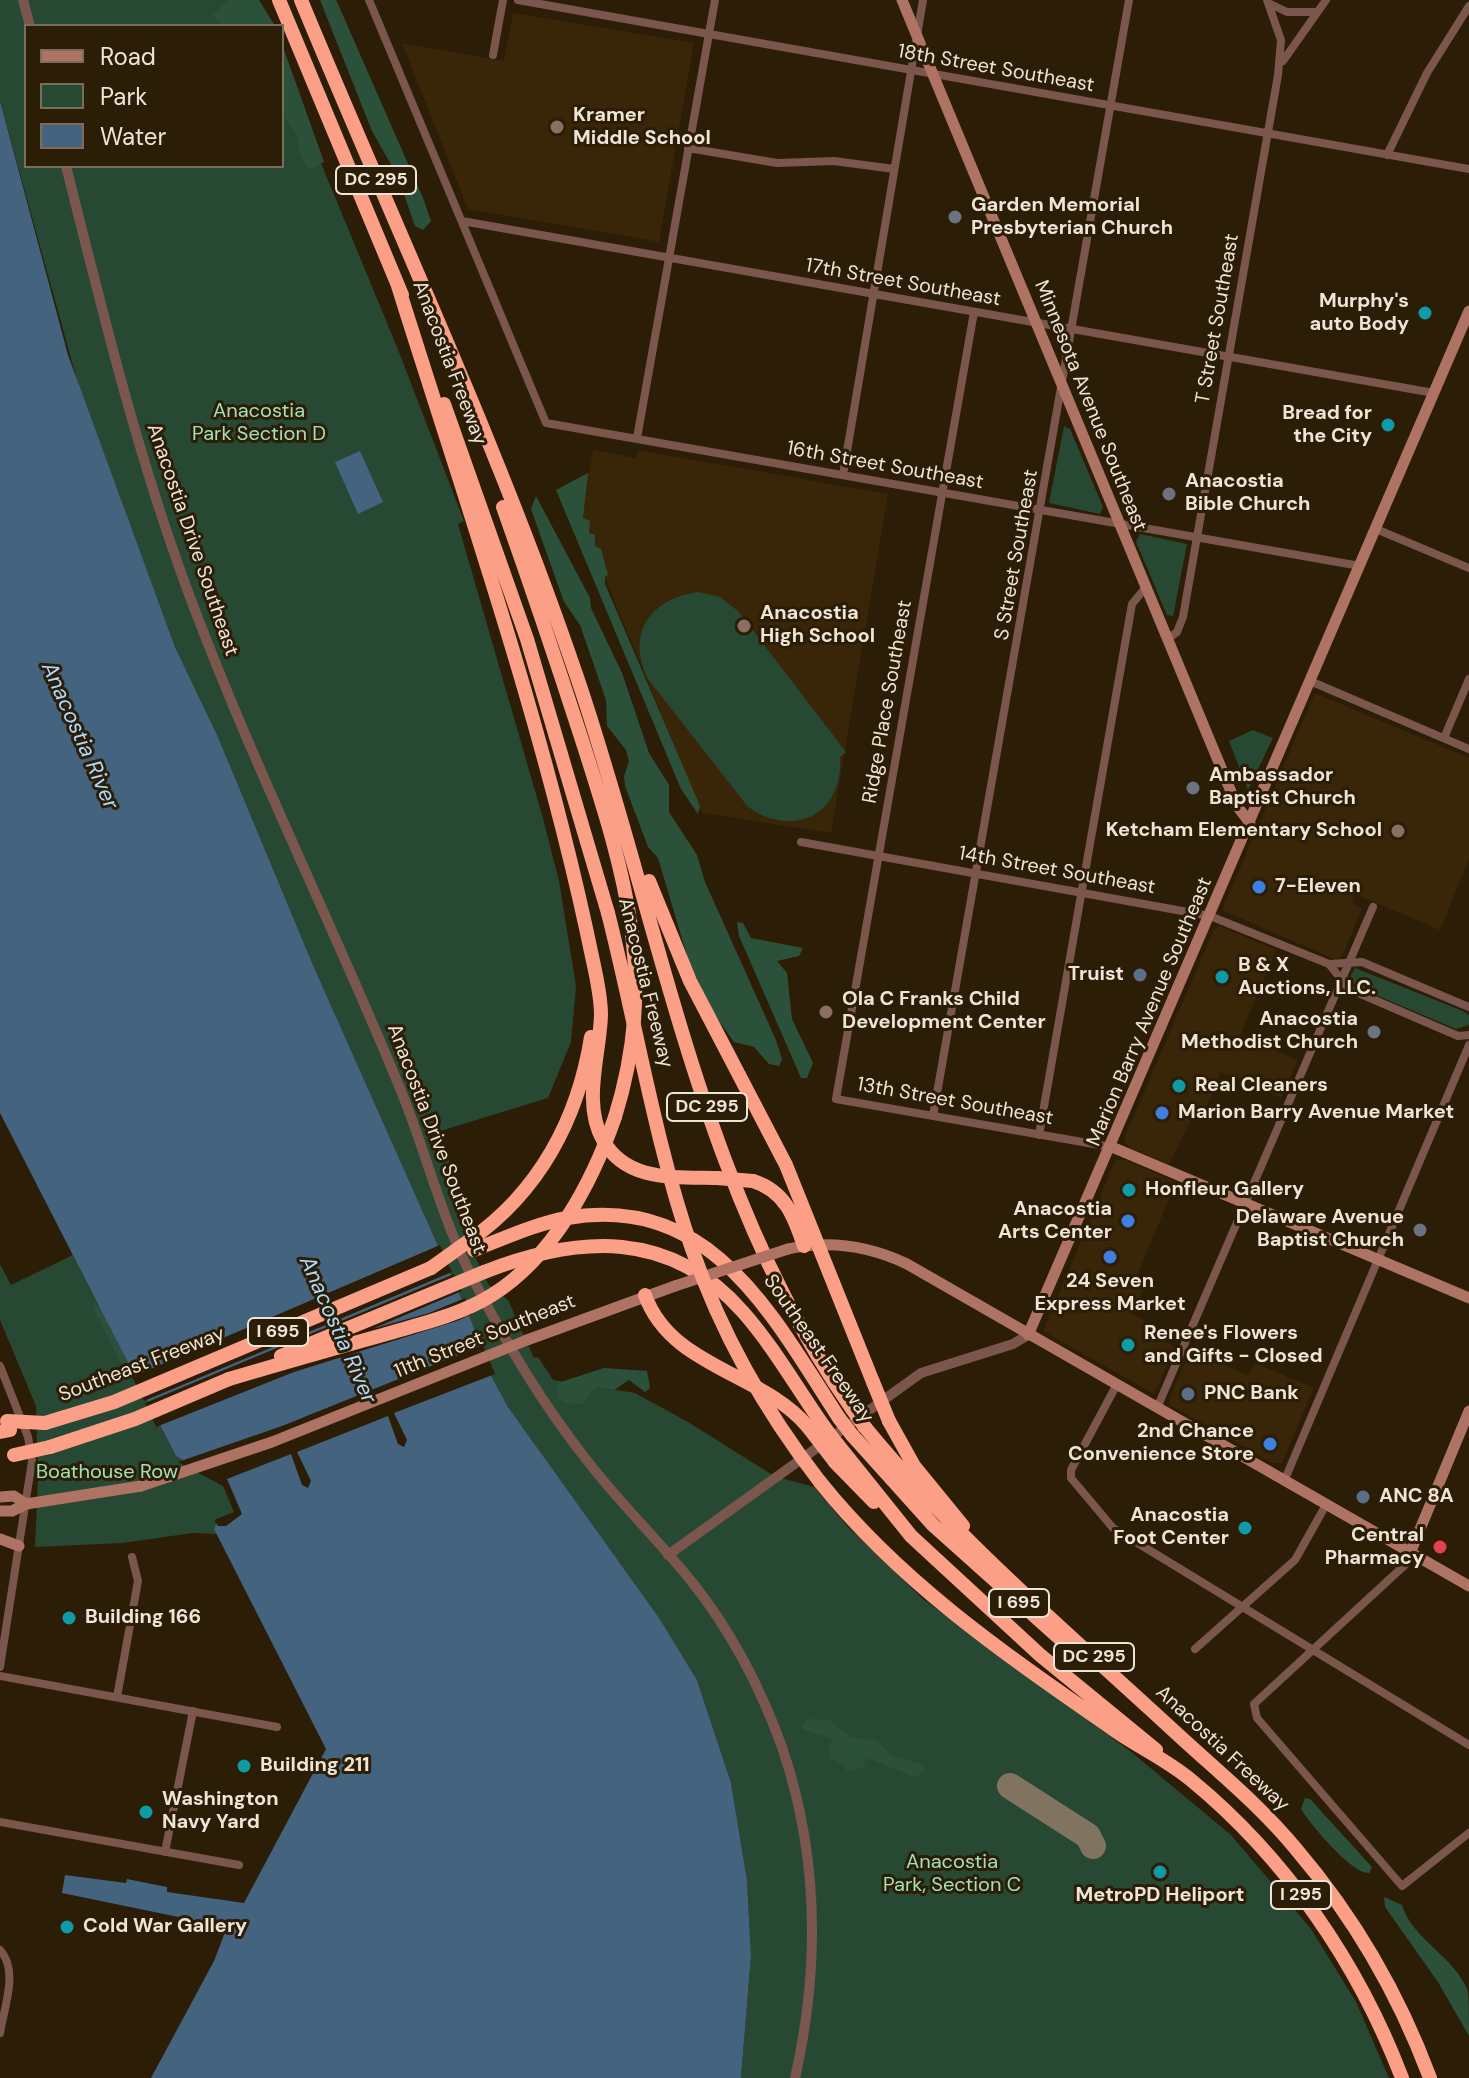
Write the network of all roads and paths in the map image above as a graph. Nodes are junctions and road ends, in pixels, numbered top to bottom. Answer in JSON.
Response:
{"nodes":[{"id":1,"x":23,"y":0,"type":"edge"},
{"id":2,"x":279,"y":0,"type":"edge"},
{"id":3,"x":301,"y":0,"type":"edge"},
{"id":4,"x":369,"y":0,"type":"edge"},
{"id":5,"x":503,"y":0,"type":"edge"},
{"id":6,"x":518,"y":0,"type":"edge"},
{"id":7,"x":715,"y":0,"type":"edge"},
{"id":8,"x":902,"y":0,"type":"edge"},
{"id":9,"x":923,"y":0,"type":"edge"},
{"id":10,"x":1129,"y":0,"type":"edge"},
{"id":11,"x":1326,"y":0,"type":"edge"},
{"id":12,"x":1267,"y":2,"type":"edge"},
{"id":13,"x":1469,"y":6,"type":"edge"},
{"id":14,"x":1316,"y":12,"type":"junction"},
{"id":15,"x":29,"y":24,"type":"edge"},
{"id":16,"x":709,"y":34,"type":"junction"},
{"id":17,"x":917,"y":37,"type":"junction"},
{"id":18,"x":493,"y":55,"type":"dead end"},
{"id":19,"x":911,"y":70,"type":"junction"},
{"id":20,"x":934,"y":74,"type":"junction"},
{"id":21,"x":1278,"y":75,"type":"junction"},
{"id":22,"x":1111,"y":106,"type":"junction"},
{"id":23,"x":1267,"y":133,"type":"junction"},
{"id":24,"x":688,"y":148,"type":"junction"},
{"id":25,"x":1387,"y":155,"type":"junction"},
{"id":26,"x":67,"y":168,"type":"edge"},
{"id":27,"x":894,"y":169,"type":"junction"},
{"id":28,"x":1469,"y":169,"type":"edge"},
{"id":29,"x":462,"y":221,"type":"junction"},
{"id":30,"x":669,"y":258,"type":"junction"},
{"id":31,"x":398,"y":286,"type":"junction"},
{"id":32,"x":872,"y":293,"type":"junction"},
{"id":33,"x":1469,"y":311,"type":"edge"},
{"id":34,"x":974,"y":312,"type":"junction"},
{"id":35,"x":1036,"y":323,"type":"junction"},
{"id":36,"x":1072,"y":329,"type":"junction"},
{"id":37,"x":1228,"y":357,"type":"junction"},
{"id":38,"x":452,"y":359,"type":"junction"},
{"id":39,"x":1062,"y":387,"type":"junction"},
{"id":40,"x":1434,"y":393,"type":"junction"},
{"id":41,"x":637,"y":438,"type":"junction"},
{"id":42,"x":843,"y":475,"type":"junction"},
{"id":43,"x":942,"y":492,"type":"junction"},
{"id":44,"x":1041,"y":510,"type":"junction"},
{"id":45,"x":1119,"y":524,"type":"junction"},
{"id":46,"x":1376,"y":529,"type":"junction"},
{"id":47,"x":1197,"y":537,"type":"junction"},
{"id":48,"x":1360,"y":566,"type":"junction"},
{"id":49,"x":1469,"y":568,"type":"edge"},
{"id":50,"x":1146,"y":587,"type":"junction"},
{"id":51,"x":1168,"y":639,"type":"junction"},
{"id":52,"x":1469,"y":679,"type":"edge"},
{"id":53,"x":1310,"y":681,"type":"junction"},
{"id":54,"x":1444,"y":738,"type":"junction"},
{"id":55,"x":1469,"y":749,"type":"edge"},
{"id":56,"x":611,"y":784,"type":"junction"},
{"id":57,"x":1250,"y":823,"type":"junction"},
{"id":58,"x":801,"y":842,"type":"dead end"},
{"id":59,"x":878,"y":856,"type":"junction"},
{"id":60,"x":977,"y":874,"type":"junction"},
{"id":61,"x":1081,"y":891,"type":"junction"},
{"id":62,"x":1373,"y":907,"type":"dead end"},
{"id":63,"x":1210,"y":916,"type":"junction"},
{"id":64,"x":588,"y":937,"type":"junction"},
{"id":65,"x":1349,"y":962,"type":"junction"},
{"id":66,"x":1329,"y":964,"type":"junction"},
{"id":67,"x":1340,"y":981,"type":"junction"},
{"id":68,"x":1469,"y":1007,"type":"edge"},
{"id":69,"x":1469,"y":1035,"type":"edge"},
{"id":70,"x":1469,"y":1045,"type":"edge"},
{"id":71,"x":836,"y":1099,"type":"joint"},
{"id":72,"x":933,"y":1116,"type":"junction"},
{"id":73,"x":1039,"y":1135,"type":"junction"},
{"id":74,"x":1112,"y":1147,"type":"junction"},
{"id":75,"x":1245,"y":1203,"type":"junction"},
{"id":76,"x":472,"y":1245,"type":"junction"},
{"id":77,"x":820,"y":1245,"type":"junction"},
{"id":78,"x":804,"y":1246,"type":"junction"},
{"id":79,"x":1378,"y":1260,"type":"junction"},
{"id":80,"x":645,"y":1295,"type":"junction"},
{"id":81,"x":1469,"y":1298,"type":"edge"},
{"id":82,"x":1028,"y":1335,"type":"junction"},
{"id":83,"x":0,"y":1366,"type":"edge"},
{"id":84,"x":229,"y":1379,"type":"junction"},
{"id":85,"x":1116,"y":1386,"type":"junction"},
{"id":86,"x":1157,"y":1408,"type":"junction"},
{"id":87,"x":1469,"y":1411,"type":"edge"},
{"id":88,"x":846,"y":1414,"type":"junction"},
{"id":89,"x":4,"y":1426,"type":"edge"},
{"id":90,"x":858,"y":1430,"type":"junction"},
{"id":91,"x":7,"y":1456,"type":"edge"},
{"id":92,"x":1285,"y":1479,"type":"junction"},
{"id":93,"x":0,"y":1497,"type":"edge"},
{"id":94,"x":1327,"y":1503,"type":"junction"},
{"id":95,"x":26,"y":1504,"type":"junction"},
{"id":96,"x":0,"y":1511,"type":"edge"},
{"id":97,"x":911,"y":1536,"type":"junction"},
{"id":98,"x":0,"y":1539,"type":"edge"},
{"id":99,"x":19,"y":1546,"type":"junction"},
{"id":100,"x":1411,"y":1551,"type":"junction"},
{"id":101,"x":668,"y":1555,"type":"junction"},
{"id":102,"x":132,"y":1557,"type":"dead end"},
{"id":103,"x":988,"y":1557,"type":"junction"},
{"id":104,"x":1469,"y":1586,"type":"edge"},
{"id":105,"x":1244,"y":1604,"type":"junction"},
{"id":106,"x":1314,"y":1647,"type":"junction"},
{"id":107,"x":1195,"y":1649,"type":"dead end"},
{"id":108,"x":0,"y":1667,"type":"edge"},
{"id":109,"x":0,"y":1676,"type":"edge"},
{"id":110,"x":117,"y":1697,"type":"junction"},
{"id":111,"x":193,"y":1711,"type":"junction"},
{"id":112,"x":277,"y":1727,"type":"dead end"},
{"id":113,"x":1469,"y":1745,"type":"edge"},
{"id":114,"x":1201,"y":1756,"type":"junction"},
{"id":115,"x":1177,"y":1769,"type":"junction"},
{"id":116,"x":0,"y":1822,"type":"edge"},
{"id":117,"x":1469,"y":1833,"type":"edge"},
{"id":118,"x":165,"y":1852,"type":"junction"},
{"id":119,"x":239,"y":1865,"type":"dead end"},
{"id":120,"x":0,"y":1950,"type":"edge"},
{"id":121,"x":0,"y":2033,"type":"edge"},
{"id":122,"x":795,"y":2078,"type":"edge"},
{"id":123,"x":1399,"y":2078,"type":"edge"},
{"id":124,"x":1430,"y":2078,"type":"edge"}],
"edges":[{"from":1,"to":15,"type":"street"},
{"from":2,"to":31,"type":"highway","name":"Anacostia Freeway","number":"DC 295"},
{"from":3,"to":38,"type":"highway","name":"Anacostia Freeway","number":"DC 295"},
{"from":4,"to":29,"type":"street"},
{"from":5,"to":18,"type":"street"},
{"from":6,"to":16,"type":"street","name":"18th Street Southeast"},
{"from":7,"to":16,"type":"street"},
{"from":8,"to":17,"type":"main road","name":"Minnesota Avenue Southeast"},
{"from":9,"to":17,"type":"street"},
{"from":10,"to":22,"type":"street","name":"S Street Southeast"},
{"from":11,"to":14,"type":"street"},
{"from":12,"to":14,"type":"street"},
{"from":12,"to":21,"type":"street","name":"T Street Southeast"},
{"from":13,"to":25,"type":"street"},
{"from":14,"to":21,"type":"street"},
{"from":16,"to":19,"type":"street","name":"18th Street Southeast"},
{"from":16,"to":24,"type":"street"},
{"from":17,"to":19,"type":"street"},
{"from":17,"to":20,"type":"main road","name":"Minnesota Avenue Southeast"},
{"from":19,"to":20,"type":"street","name":"18th Street Southeast"},
{"from":19,"to":27,"type":"street"},
{"from":20,"to":22,"type":"street","name":"18th Street Southeast"},
{"from":20,"to":35,"type":"main road","name":"Minnesota Avenue Southeast"},
{"from":21,"to":23,"type":"street","name":"T Street Southeast"},
{"from":22,"to":23,"type":"street","name":"18th Street Southeast"},
{"from":22,"to":36,"type":"street","name":"S Street Southeast"},
{"from":23,"to":25,"type":"street","name":"18th Street Southeast"},
{"from":23,"to":37,"type":"street","name":"T Street Southeast"},
{"from":24,"to":27,"type":"street"},
{"from":24,"to":30,"type":"street"},
{"from":25,"to":28,"type":"street","name":"18th Street Southeast"},
{"from":26,"to":101,"type":"street","name":"Anacostia Drive Southeast"},
{"from":27,"to":32,"type":"street"},
{"from":29,"to":30,"type":"street","name":"17th Street Southeast"},
{"from":29,"to":41,"type":"street","name":"16th Street Southeast"},
{"from":30,"to":32,"type":"street","name":"17th Street Southeast"},
{"from":30,"to":41,"type":"street"},
{"from":31,"to":64,"type":"highway"},
{"from":31,"to":115,"type":"highway","name":"Anacostia Freeway","number":"DC 295","bridge":true},
{"from":32,"to":34,"type":"street","name":"17th Street Southeast"},
{"from":32,"to":42,"type":"street"},
{"from":33,"to":40,"type":"main road","name":"Marion Barry Avenue Southeast"},
{"from":34,"to":35,"type":"street","name":"17th Street Southeast"},
{"from":34,"to":43,"type":"street","name":"Ridge Place Southeast"},
{"from":35,"to":36,"type":"street","name":"17th Street Southeast"},
{"from":35,"to":39,"type":"main road","name":"Minnesota Avenue Southeast"},
{"from":36,"to":37,"type":"street","name":"17th Street Southeast"},
{"from":36,"to":39,"type":"street","name":"S Street Southeast"},
{"from":37,"to":40,"type":"street","name":"17th Street Southeast"},
{"from":37,"to":47,"type":"street","name":"T Street Southeast"},
{"from":38,"to":56,"type":"highway","name":"Anacostia Freeway","number":"DC 295"},
{"from":38,"to":84,"type":"highway","bridge":true},
{"from":39,"to":44,"type":"street","name":"S Street Southeast"},
{"from":39,"to":45,"type":"main road","name":"Minnesota Avenue Southeast"},
{"from":40,"to":46,"type":"main road","name":"Marion Barry Avenue Southeast"},
{"from":41,"to":42,"type":"street","name":"16th Street Southeast"},
{"from":42,"to":43,"type":"street","name":"16th Street Southeast"},
{"from":43,"to":44,"type":"street","name":"16th Street Southeast"},
{"from":43,"to":59,"type":"street","name":"Ridge Place Southeast"},
{"from":44,"to":45,"type":"street","name":"16th Street Southeast"},
{"from":44,"to":60,"type":"street","name":"S Street Southeast"},
{"from":45,"to":47,"type":"street","name":"16th Street Southeast"},
{"from":45,"to":50,"type":"main road","name":"Minnesota Avenue Southeast"},
{"from":46,"to":48,"type":"main road","name":"Marion Barry Avenue Southeast"},
{"from":46,"to":49,"type":"street"},
{"from":47,"to":48,"type":"street","name":"16th Street Southeast"},
{"from":47,"to":51,"type":"street","name":"T Street Southeast"},
{"from":48,"to":53,"type":"main road","name":"Marion Barry Avenue Southeast"},
{"from":50,"to":51,"type":"main road","name":"Minnesota Avenue Southeast"},
{"from":50,"to":61,"type":"street"},
{"from":51,"to":57,"type":"main road","name":"Minnesota Avenue Southeast"},
{"from":52,"to":54,"type":"street"},
{"from":53,"to":54,"type":"street"},
{"from":53,"to":57,"type":"main road","name":"Marion Barry Avenue Southeast"},
{"from":54,"to":55,"type":"street"},
{"from":56,"to":77,"type":"highway"},
{"from":56,"to":88,"type":"highway","name":"Anacostia Freeway","number":"DC 295"},
{"from":57,"to":63,"type":"main road","name":"Marion Barry Avenue Southeast"},
{"from":58,"to":59,"type":"street","name":"14th Street Southeast"},
{"from":59,"to":60,"type":"street","name":"14th Street Southeast"},
{"from":59,"to":71,"type":"street","name":"Ridge Place Southeast"},
{"from":60,"to":61,"type":"street","name":"14th Street Southeast"},
{"from":60,"to":72,"type":"street","name":"S Street Southeast"},
{"from":61,"to":63,"type":"street","name":"14th Street Southeast"},
{"from":61,"to":73,"type":"street"},
{"from":62,"to":65,"type":"street"},
{"from":63,"to":66,"type":"street","name":"14th Street Southeast"},
{"from":63,"to":74,"type":"main road","name":"Marion Barry Avenue Southeast"},
{"from":64,"to":76,"type":"highway"},
{"from":64,"to":78,"type":"highway","bridge":true},
{"from":65,"to":66,"type":"street"},
{"from":65,"to":67,"type":"street"},
{"from":65,"to":68,"type":"street"},
{"from":66,"to":67,"type":"street"},
{"from":67,"to":69,"type":"street"},
{"from":67,"to":75,"type":"street"},
{"from":70,"to":79,"type":"street"},
{"from":71,"to":72,"type":"street","name":"13th Street Southeast"},
{"from":72,"to":73,"type":"street","name":"13th Street Southeast"},
{"from":73,"to":74,"type":"street","name":"13th Street Southeast"},
{"from":74,"to":75,"type":"main road","name":"13th Street Southeast"},
{"from":74,"to":82,"type":"main road","name":"Marion Barry Avenue Southeast"},
{"from":75,"to":79,"type":"main road","name":"13th Street Southeast"},
{"from":75,"to":86,"type":"street"},
{"from":76,"to":88,"type":"highway","name":"Southeast Freeway"},
{"from":76,"to":89,"type":"highway","name":"Southeast Freeway","number":"I 695","bridge":true},
{"from":77,"to":78,"type":"main road","name":"11th Street Southeast"},
{"from":77,"to":82,"type":"main road","name":"11th Street Southeast"},
{"from":77,"to":103,"type":"highway","bridge":true},
{"from":78,"to":80,"type":"main road","name":"11th Street Southeast","bridge":true},
{"from":79,"to":81,"type":"main road","name":"13th Street Southeast"},
{"from":79,"to":92,"type":"street"},
{"from":80,"to":95,"type":"main road","name":"11th Street Southeast","bridge":true},
{"from":80,"to":97,"type":"highway","bridge":true},
{"from":82,"to":85,"type":"main road","name":"11th Street Southeast"},
{"from":82,"to":101,"type":"street"},
{"from":83,"to":95,"type":"street"},
{"from":84,"to":91,"type":"highway","name":"Southeast Freeway","number":"I 695","bridge":true},
{"from":84,"to":97,"type":"highway","name":"Southeast Freeway","number":"I 695","bridge":true},
{"from":85,"to":86,"type":"main road","name":"11th Street Southeast"},
{"from":85,"to":105,"type":"street"},
{"from":86,"to":92,"type":"main road","name":"11th Street Southeast"},
{"from":87,"to":100,"type":"main road"},
{"from":88,"to":90,"type":"highway","name":"Anacostia Freeway","number":"DC 295","bridge":true},
{"from":90,"to":103,"type":"highway","name":"Anacostia Freeway","number":"DC 295"},
{"from":90,"to":114,"type":"highway","name":"Southeast Freeway","number":"I 695"},
{"from":92,"to":94,"type":"main road","name":"11th Street Southeast"},
{"from":93,"to":95,"type":"main road","name":"11th Street Southeast"},
{"from":94,"to":100,"type":"main road","name":"11th Street Southeast"},
{"from":94,"to":105,"type":"street"},
{"from":95,"to":96,"type":"main road","name":"11th Street Southeast"},
{"from":95,"to":99,"type":"street"},
{"from":97,"to":115,"type":"highway","name":"Southeast Freeway","number":"I 695"},
{"from":98,"to":99,"type":"main road"},
{"from":99,"to":108,"type":"street"},
{"from":100,"to":104,"type":"main road","name":"11th Street Southeast"},
{"from":100,"to":106,"type":"street"},
{"from":101,"to":122,"type":"street","name":"Anacostia Drive Southeast"},
{"from":102,"to":110,"type":"street"},
{"from":103,"to":114,"type":"highway","name":"Anacostia Freeway","number":"DC 295"},
{"from":105,"to":106,"type":"street"},
{"from":105,"to":107,"type":"street"},
{"from":106,"to":113,"type":"street"},
{"from":106,"to":117,"type":"street"},
{"from":109,"to":110,"type":"street"},
{"from":110,"to":111,"type":"street"},
{"from":111,"to":112,"type":"street"},
{"from":111,"to":118,"type":"street"},
{"from":114,"to":124,"type":"highway","name":"Anacostia Freeway","number":"I 295"},
{"from":115,"to":123,"type":"highway","name":"Anacostia Freeway","number":"I 295"},
{"from":116,"to":118,"type":"street"},
{"from":118,"to":119,"type":"street"},
{"from":120,"to":121,"type":"street"}]}
